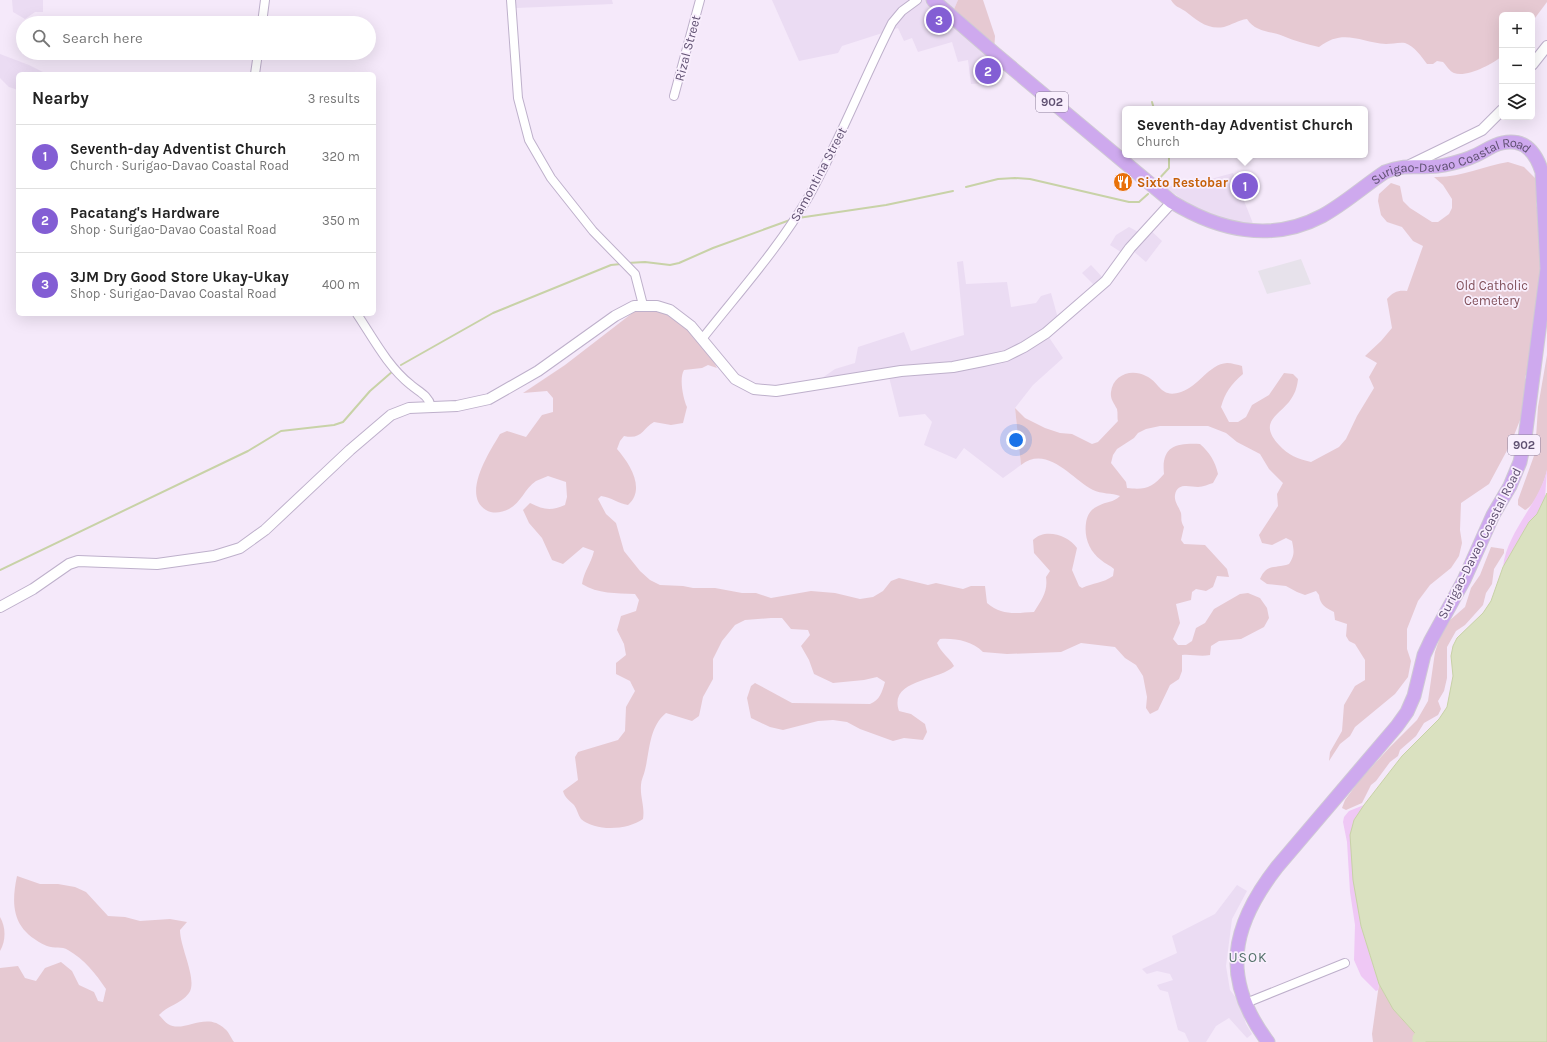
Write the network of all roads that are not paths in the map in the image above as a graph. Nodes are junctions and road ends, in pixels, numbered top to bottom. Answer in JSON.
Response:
{"nodes":[{"id":1,"x":265,"y":0,"type":"edge"},
{"id":2,"x":511,"y":0,"type":"edge"},
{"id":3,"x":700,"y":0,"type":"edge"},
{"id":4,"x":916,"y":0,"type":"edge"},
{"id":5,"x":933,"y":0,"type":"edge"},
{"id":6,"x":263,"y":16,"type":"edge"},
{"id":7,"x":1547,"y":46,"type":"edge"},
{"id":8,"x":257,"y":60,"type":"edge"},
{"id":9,"x":1535,"y":61,"type":"edge"},
{"id":10,"x":255,"y":72,"type":"edge"},
{"id":11,"x":674,"y":96,"type":"dead end"},
{"id":12,"x":1499,"y":113,"type":"edge"},
{"id":13,"x":1410,"y":165,"type":"junction"},
{"id":14,"x":1172,"y":202,"type":"junction"},
{"id":15,"x":643,"y":305,"type":"junction"},
{"id":16,"x":357,"y":316,"type":"edge"},
{"id":17,"x":702,"y":339,"type":"junction"},
{"id":18,"x":431,"y":406,"type":"junction"},
{"id":19,"x":0,"y":607,"type":"edge"},
{"id":20,"x":1345,"y":963,"type":"dead end"},
{"id":21,"x":1246,"y":1003,"type":"junction"},
{"id":22,"x":1268,"y":1042,"type":"edge"}],
"edges":[{"from":1,"to":6,"type":"street"},
{"from":2,"to":15,"type":"street"},
{"from":3,"to":11,"type":"street","name":"Rizal Street"},
{"from":4,"to":17,"type":"street","name":"Samontina Street"},
{"from":5,"to":14,"type":"highway","name":"Surigao-Davao Coastal Road","number":"902"},
{"from":7,"to":9,"type":"street"},
{"from":8,"to":10,"type":"street"},
{"from":12,"to":13,"type":"street"},
{"from":13,"to":14,"type":"highway","name":"Surigao-Davao Coastal Road","number":"902"},
{"from":13,"to":21,"type":"highway","name":"Surigao-Davao Coastal Road","number":"902"},
{"from":14,"to":17,"type":"street"},
{"from":15,"to":17,"type":"street"},
{"from":15,"to":18,"type":"street"},
{"from":16,"to":18,"type":"street"},
{"from":18,"to":19,"type":"street"},
{"from":20,"to":21,"type":"street"},
{"from":21,"to":22,"type":"highway","name":"Surigao-Davao Coastal Road","number":"902"}]}
